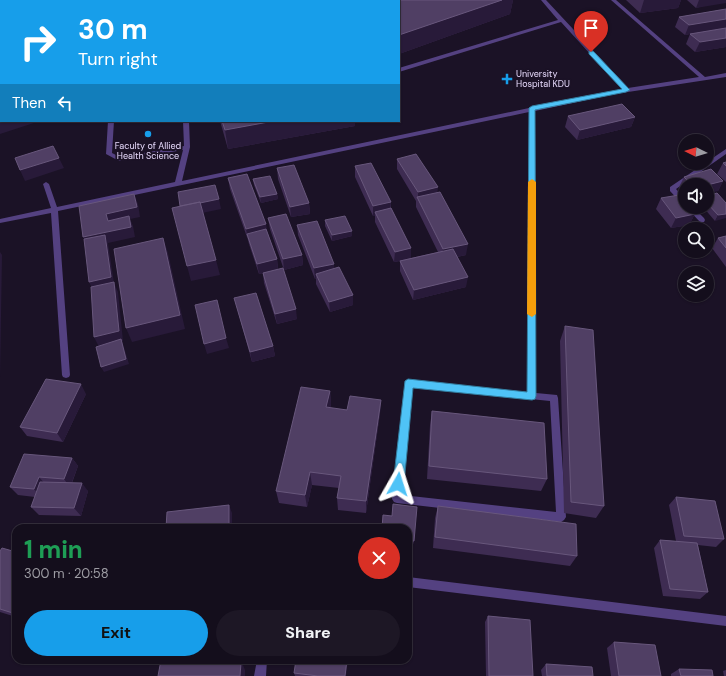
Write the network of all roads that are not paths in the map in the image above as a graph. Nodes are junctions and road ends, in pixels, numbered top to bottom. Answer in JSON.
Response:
{"nodes":[{"id":1,"x":543,"y":0,"type":"edge"},
{"id":2,"x":613,"y":0,"type":"edge"},
{"id":3,"x":562,"y":20,"type":"junction"},
{"id":4,"x":400,"y":70,"type":"edge"},
{"id":5,"x":726,"y":75,"type":"edge"},
{"id":6,"x":703,"y":78,"type":"junction"},
{"id":7,"x":626,"y":90,"type":"junction"},
{"id":8,"x":532,"y":108,"type":"junction"},
{"id":9,"x":111,"y":122,"type":"edge"},
{"id":10,"x":186,"y":122,"type":"edge"},
{"id":11,"x":187,"y":146,"type":"junction"},
{"id":12,"x":726,"y":151,"type":"edge"},
{"id":13,"x":688,"y":178,"type":"edge"},
{"id":14,"x":178,"y":182,"type":"junction"},
{"id":15,"x":46,"y":184,"type":"dead end"},
{"id":16,"x":678,"y":185,"type":"edge"},
{"id":17,"x":678,"y":195,"type":"edge"},
{"id":18,"x":54,"y":208,"type":"junction"},
{"id":19,"x":696,"y":214,"type":"edge"},
{"id":20,"x":702,"y":220,"type":"dead end"},
{"id":21,"x":0,"y":221,"type":"edge"},
{"id":22,"x":66,"y":375,"type":"dead end"},
{"id":23,"x":532,"y":396,"type":"junction"},
{"id":24,"x":412,"y":582,"type":"edge"},
{"id":25,"x":726,"y":621,"type":"edge"},
{"id":26,"x":262,"y":664,"type":"edge"},
{"id":27,"x":260,"y":676,"type":"edge"}],
"edges":[{"from":1,"to":3,"type":"street"},
{"from":2,"to":6,"type":"street"},
{"from":3,"to":4,"type":"street"},
{"from":3,"to":7,"type":"street"},
{"from":5,"to":6,"type":"street"},
{"from":6,"to":7,"type":"street"},
{"from":7,"to":8,"type":"street"},
{"from":8,"to":14,"type":"street"},
{"from":8,"to":23,"type":"street"},
{"from":9,"to":11,"type":"street"},
{"from":10,"to":11,"type":"street"},
{"from":11,"to":14,"type":"street"},
{"from":12,"to":13,"type":"street"},
{"from":14,"to":18,"type":"street"},
{"from":15,"to":18,"type":"street"},
{"from":16,"to":17,"type":"street"},
{"from":18,"to":21,"type":"street"},
{"from":18,"to":22,"type":"street"},
{"from":19,"to":20,"type":"street"},
{"from":23,"to":23,"type":"street"},
{"from":24,"to":25,"type":"street"},
{"from":26,"to":27,"type":"street"}]}
